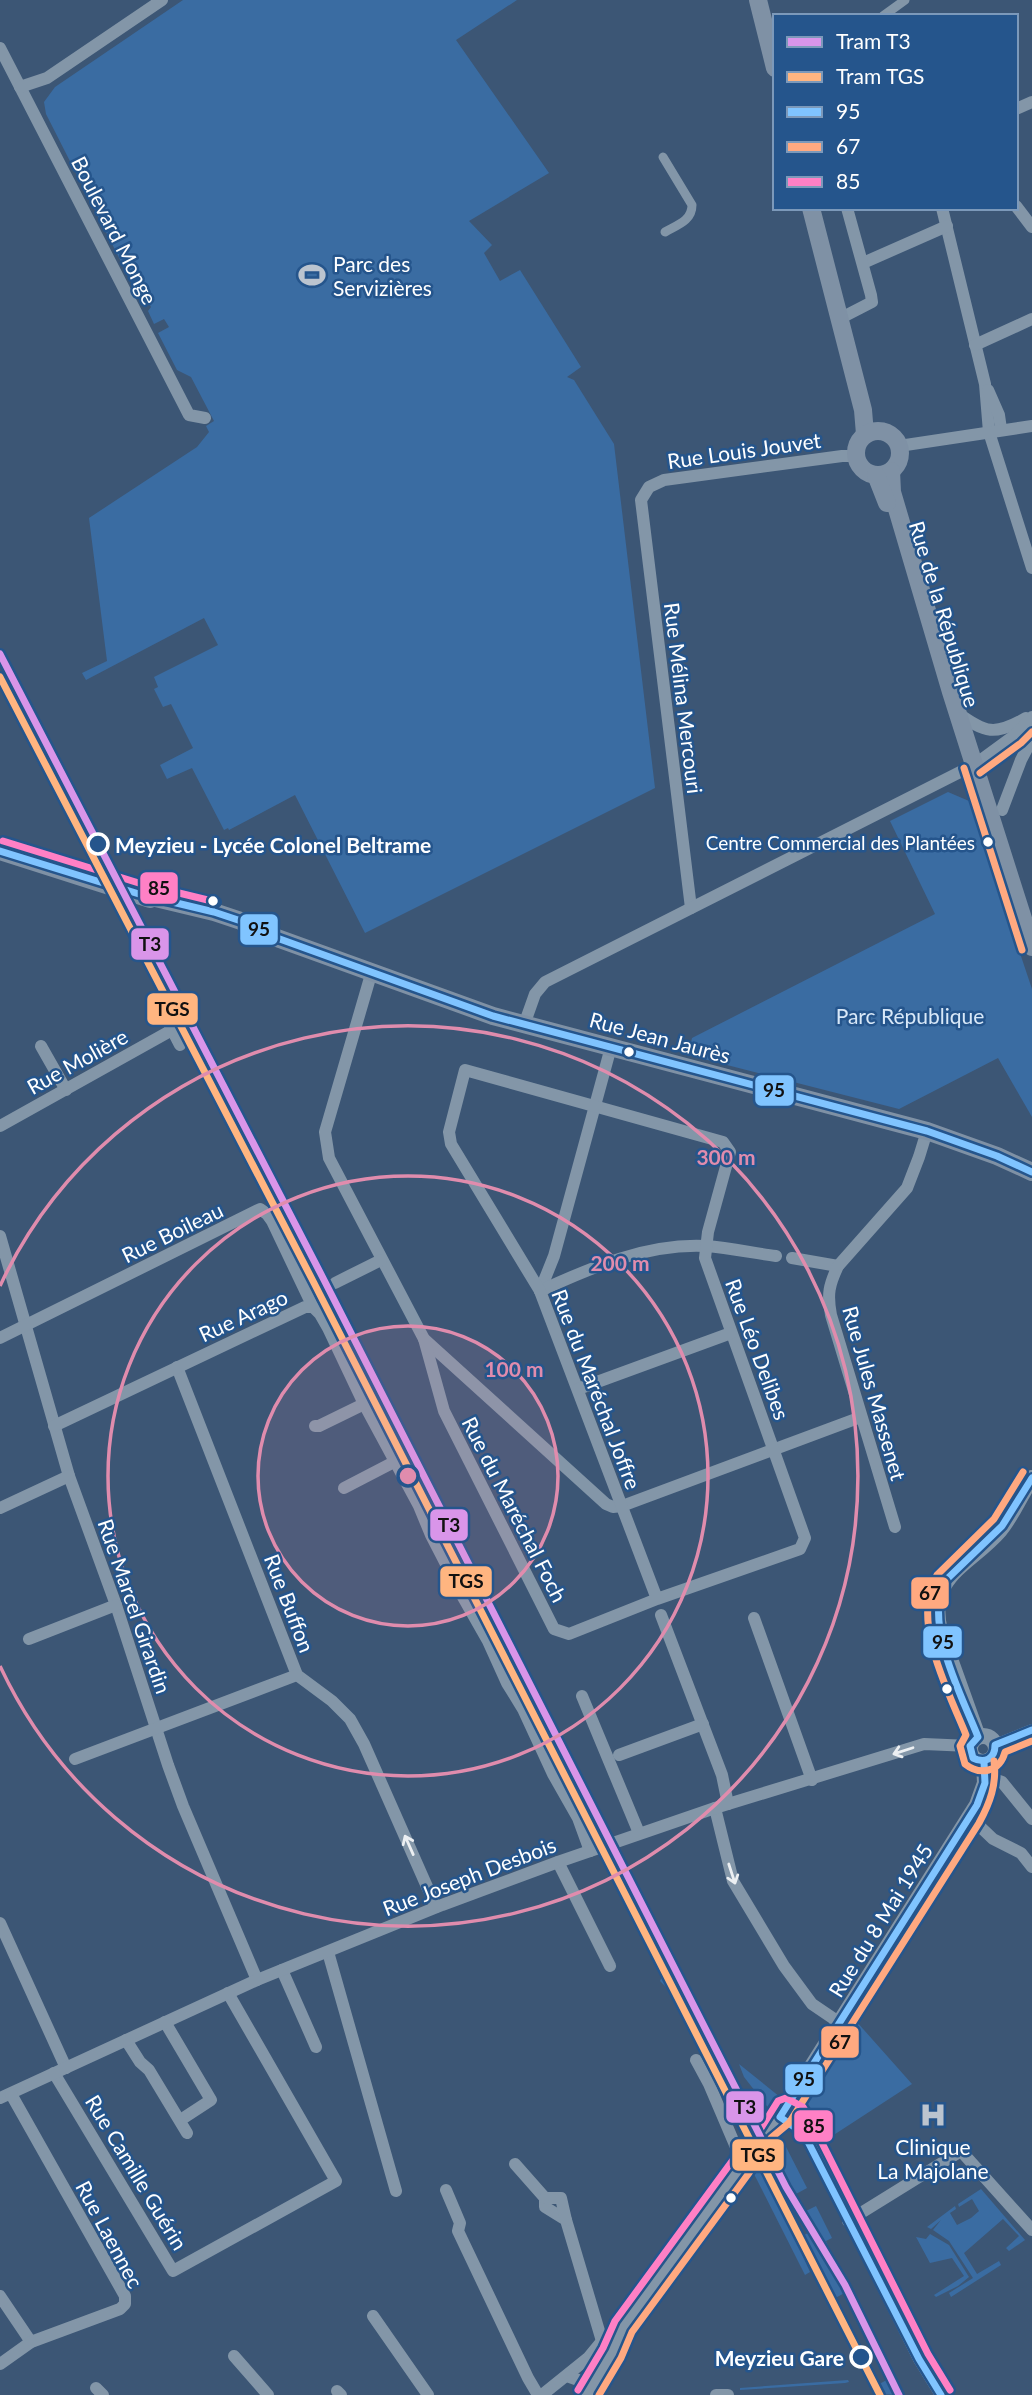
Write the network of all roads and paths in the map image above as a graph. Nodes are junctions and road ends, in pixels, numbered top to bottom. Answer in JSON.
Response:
{"nodes":[{"id":1,"x":162,"y":0,"type":"edge"},
{"id":2,"x":758,"y":0,"type":"edge"},
{"id":3,"x":767,"y":0,"type":"edge"},
{"id":4,"x":905,"y":0,"type":"edge"},
{"id":5,"x":886,"y":14,"type":"edge"},
{"id":6,"x":773,"y":22,"type":"edge"},
{"id":7,"x":0,"y":48,"type":"edge"},
{"id":8,"x":773,"y":60,"type":"edge"},
{"id":9,"x":20,"y":87,"type":"junction"},
{"id":10,"x":663,"y":157,"type":"dead end"},
{"id":11,"x":1018,"y":209,"type":"edge"},
{"id":12,"x":812,"y":210,"type":"edge"},
{"id":13,"x":821,"y":210,"type":"edge"},
{"id":14,"x":848,"y":210,"type":"edge"},
{"id":15,"x":943,"y":210,"type":"edge"},
{"id":16,"x":947,"y":226,"type":"junction"},
{"id":17,"x":1032,"y":227,"type":"edge"},
{"id":18,"x":665,"y":232,"type":"dead end"},
{"id":19,"x":863,"y":263,"type":"junction"},
{"id":20,"x":844,"y":317,"type":"junction"},
{"id":21,"x":1032,"y":319,"type":"edge"},
{"id":22,"x":975,"y":345,"type":"junction"},
{"id":23,"x":205,"y":418,"type":"dead end"},
{"id":24,"x":1032,"y":426,"type":"edge"},
{"id":25,"x":995,"y":431,"type":"junction"},
{"id":26,"x":873,"y":432,"type":"junction"},
{"id":27,"x":899,"y":446,"type":"junction"},
{"id":28,"x":855,"y":456,"type":"junction"},
{"id":29,"x":884,"y":473,"type":"junction"},
{"id":30,"x":644,"y":494,"type":"joint"},
{"id":31,"x":1032,"y":568,"type":"edge"},
{"id":32,"x":957,"y":713,"type":"junction"},
{"id":33,"x":1032,"y":715,"type":"edge"},
{"id":34,"x":1032,"y":739,"type":"edge"},
{"id":35,"x":974,"y":765,"type":"junction"},
{"id":36,"x":1002,"y":810,"type":"dead end"},
{"id":37,"x":0,"y":851,"type":"edge"},
{"id":38,"x":691,"y":908,"type":"junction"},
{"id":39,"x":1032,"y":947,"type":"edge"},
{"id":40,"x":372,"y":971,"type":"junction"},
{"id":41,"x":165,"y":1016,"type":"dead end"},
{"id":42,"x":524,"y":1025,"type":"junction"},
{"id":43,"x":172,"y":1030,"type":"junction"},
{"id":44,"x":180,"y":1045,"type":"dead end"},
{"id":45,"x":41,"y":1046,"type":"dead end"},
{"id":46,"x":611,"y":1047,"type":"junction"},
{"id":47,"x":65,"y":1090,"type":"junction"},
{"id":48,"x":596,"y":1107,"type":"junction"},
{"id":49,"x":0,"y":1126,"type":"edge"},
{"id":50,"x":927,"y":1131,"type":"junction"},
{"id":51,"x":1032,"y":1172,"type":"edge"},
{"id":52,"x":0,"y":1236,"type":"edge"},
{"id":53,"x":705,"y":1246,"type":"junction"},
{"id":54,"x":776,"y":1256,"type":"dead end"},
{"id":55,"x":792,"y":1258,"type":"dead end"},
{"id":56,"x":381,"y":1260,"type":"junction"},
{"id":57,"x":838,"y":1266,"type":"junction"},
{"id":58,"x":335,"y":1283,"type":"dead end"},
{"id":59,"x":540,"y":1291,"type":"junction"},
{"id":60,"x":313,"y":1307,"type":"junction"},
{"id":61,"x":25,"y":1326,"type":"junction"},
{"id":62,"x":731,"y":1333,"type":"junction"},
{"id":63,"x":0,"y":1338,"type":"edge"},
{"id":64,"x":424,"y":1339,"type":"junction"},
{"id":65,"x":177,"y":1367,"type":"junction"},
{"id":66,"x":578,"y":1389,"type":"junction"},
{"id":67,"x":364,"y":1404,"type":"junction"},
{"id":68,"x":861,"y":1417,"type":"junction"},
{"id":69,"x":54,"y":1426,"type":"junction"},
{"id":70,"x":315,"y":1426,"type":"dead end"},
{"id":71,"x":772,"y":1449,"type":"junction"},
{"id":72,"x":397,"y":1461,"type":"junction"},
{"id":73,"x":69,"y":1476,"type":"junction"},
{"id":74,"x":1032,"y":1478,"type":"edge"},
{"id":75,"x":344,"y":1488,"type":"dead end"},
{"id":76,"x":622,"y":1506,"type":"junction"},
{"id":77,"x":0,"y":1508,"type":"edge"},
{"id":78,"x":895,"y":1527,"type":"dead end"},
{"id":79,"x":657,"y":1599,"type":"junction"},
{"id":80,"x":116,"y":1605,"type":"junction"},
{"id":81,"x":661,"y":1615,"type":"dead end"},
{"id":82,"x":754,"y":1618,"type":"dead end"},
{"id":83,"x":29,"y":1639,"type":"dead end"},
{"id":84,"x":297,"y":1675,"type":"junction"},
{"id":85,"x":582,"y":1696,"type":"dead end"},
{"id":86,"x":703,"y":1724,"type":"junction"},
{"id":87,"x":157,"y":1728,"type":"junction"},
{"id":88,"x":1032,"y":1730,"type":"edge"},
{"id":89,"x":974,"y":1741,"type":"junction"},
{"id":90,"x":995,"y":1745,"type":"junction"},
{"id":91,"x":620,"y":1755,"type":"dead end"},
{"id":92,"x":75,"y":1759,"type":"dead end"},
{"id":93,"x":985,"y":1769,"type":"junction"},
{"id":94,"x":812,"y":1780,"type":"junction"},
{"id":95,"x":722,"y":1806,"type":"junction"},
{"id":96,"x":970,"y":1817,"type":"junction"},
{"id":97,"x":1032,"y":1819,"type":"edge"},
{"id":98,"x":639,"y":1833,"type":"junction"},
{"id":99,"x":590,"y":1851,"type":"junction"},
{"id":100,"x":558,"y":1862,"type":"junction"},
{"id":101,"x":1032,"y":1867,"type":"edge"},
{"id":102,"x":436,"y":1907,"type":"junction"},
{"id":103,"x":0,"y":1923,"type":"edge"},
{"id":104,"x":328,"y":1952,"type":"junction"},
{"id":105,"x":610,"y":1966,"type":"dead end"},
{"id":106,"x":282,"y":1970,"type":"junction"},
{"id":107,"x":257,"y":1980,"type":"junction"},
{"id":108,"x":228,"y":1993,"type":"junction"},
{"id":109,"x":165,"y":2022,"type":"junction"},
{"id":110,"x":840,"y":2023,"type":"junction"},
{"id":111,"x":126,"y":2040,"type":"junction"},
{"id":112,"x":316,"y":2048,"type":"dead end"},
{"id":113,"x":696,"y":2060,"type":"dead end"},
{"id":114,"x":60,"y":2070,"type":"junction"},
{"id":115,"x":795,"y":2094,"type":"junction"},
{"id":116,"x":5,"y":2096,"type":"edge"},
{"id":117,"x":783,"y":2112,"type":"junction"},
{"id":118,"x":185,"y":2117,"type":"dead end"},
{"id":119,"x":187,"y":2133,"type":"dead end"},
{"id":120,"x":804,"y":2134,"type":"junction"},
{"id":121,"x":747,"y":2159,"type":"junction"},
{"id":122,"x":515,"y":2164,"type":"dead end"},
{"id":123,"x":446,"y":2190,"type":"dead end"},
{"id":124,"x":396,"y":2191,"type":"dead end"},
{"id":125,"x":848,"y":2221,"type":"junction"},
{"id":126,"x":1032,"y":2230,"type":"edge"},
{"id":127,"x":0,"y":2296,"type":"edge"},
{"id":128,"x":373,"y":2316,"type":"dead end"},
{"id":129,"x":623,"y":2327,"type":"junction"},
{"id":130,"x":601,"y":2340,"type":"junction"},
{"id":131,"x":31,"y":2342,"type":"junction"},
{"id":132,"x":234,"y":2356,"type":"dead end"},
{"id":133,"x":0,"y":2364,"type":"edge"},
{"id":134,"x":570,"y":2373,"type":"junction"},
{"id":135,"x":592,"y":2388,"type":"edge"},
{"id":136,"x":268,"y":2395,"type":"edge"},
{"id":137,"x":428,"y":2395,"type":"edge"},
{"id":138,"x":540,"y":2395,"type":"edge"},
{"id":139,"x":716,"y":2395,"type":"edge"},
{"id":140,"x":728,"y":2395,"type":"edge"},
{"id":141,"x":941,"y":2395,"type":"edge"}],
"edges":[{"from":1,"to":9,"type":"street"},
{"from":2,"to":8,"type":"main road"},
{"from":3,"to":6,"type":"main road"},
{"from":4,"to":5,"type":"street"},
{"from":7,"to":9,"type":"street","name":"Boulevard Monge"},
{"from":9,"to":23,"type":"street","name":"Boulevard Monge"},
{"from":10,"to":18,"type":"street"},
{"from":11,"to":17,"type":"street"},
{"from":12,"to":20,"type":"main road"},
{"from":13,"to":20,"type":"main road"},
{"from":14,"to":19,"type":"street"},
{"from":15,"to":16,"type":"street"},
{"from":16,"to":19,"type":"street"},
{"from":16,"to":22,"type":"street"},
{"from":19,"to":20,"type":"street"},
{"from":20,"to":26,"type":"main road"},
{"from":21,"to":22,"type":"street"},
{"from":22,"to":25,"type":"street"},
{"from":24,"to":25,"type":"street"},
{"from":25,"to":27,"type":"street"},
{"from":25,"to":31,"type":"street"},
{"from":26,"to":27,"type":"main road"},
{"from":26,"to":28,"type":"main road"},
{"from":27,"to":29,"type":"main road"},
{"from":28,"to":29,"type":"main road"},
{"from":28,"to":30,"type":"street","name":"Rue Louis Jouvet"},
{"from":29,"to":32,"type":"main road","name":"Rue de la République"},
{"from":29,"to":35,"type":"main road","name":"Rue de la République"},
{"from":30,"to":38,"type":"street","name":"Rue Mélina Mercouri"},
{"from":32,"to":33,"type":"street"},
{"from":32,"to":35,"type":"main road","name":"Rue de la République"},
{"from":33,"to":35,"type":"street"},
{"from":34,"to":36,"type":"street"},
{"from":35,"to":38,"type":"street"},
{"from":35,"to":39,"type":"main road","name":"Rue de la République"},
{"from":37,"to":40,"type":"main road","name":"Rue Jean Jaurès"},
{"from":38,"to":42,"type":"street"},
{"from":40,"to":42,"type":"main road","name":"Rue Jean Jaurès"},
{"from":40,"to":56,"type":"street"},
{"from":41,"to":43,"type":"street"},
{"from":42,"to":46,"type":"main road","name":"Rue Jean Jaurès"},
{"from":43,"to":44,"type":"street"},
{"from":43,"to":47,"type":"street","name":"Rue Molière"},
{"from":45,"to":47,"type":"street"},
{"from":46,"to":48,"type":"street"},
{"from":46,"to":50,"type":"main road","name":"Rue Jean Jaurès"},
{"from":47,"to":49,"type":"street","name":"Rue Molière"},
{"from":48,"to":53,"type":"street","name":"Rue Léo Delibes"},
{"from":48,"to":59,"type":"street"},
{"from":48,"to":59,"type":"street","name":"Rue du Maréchal Joffre"},
{"from":50,"to":51,"type":"main road","name":"Rue Jean Jaurès"},
{"from":50,"to":57,"type":"street","name":"Rue Jules Massenet"},
{"from":52,"to":61,"type":"street","name":"Rue Marcel Girardin"},
{"from":53,"to":54,"type":"street"},
{"from":53,"to":59,"type":"street"},
{"from":53,"to":62,"type":"street","name":"Rue Léo Delibes"},
{"from":55,"to":57,"type":"street"},
{"from":56,"to":58,"type":"street"},
{"from":56,"to":64,"type":"street"},
{"from":57,"to":68,"type":"street","name":"Rue Jules Massenet"},
{"from":59,"to":66,"type":"street","name":"Rue du Maréchal Joffre"},
{"from":60,"to":61,"type":"street","name":"Rue Boileau"},
{"from":60,"to":65,"type":"street","name":"Rue Arago"},
{"from":60,"to":67,"type":"street","name":"Rue Arago"},
{"from":61,"to":63,"type":"street","name":"Rue Boileau"},
{"from":61,"to":69,"type":"street","name":"Rue Marcel Girardin"},
{"from":62,"to":66,"type":"street"},
{"from":62,"to":71,"type":"street","name":"Rue Léo Delibes"},
{"from":64,"to":76,"type":"street"},
{"from":64,"to":79,"type":"street","name":"Rue du Maréchal Foch"},
{"from":65,"to":69,"type":"street","name":"Rue Arago"},
{"from":65,"to":84,"type":"street","name":"Rue Buffon"},
{"from":66,"to":76,"type":"street","name":"Rue du Maréchal Joffre"},
{"from":67,"to":70,"type":"street"},
{"from":67,"to":72,"type":"street","name":"Rue Arago"},
{"from":68,"to":71,"type":"street"},
{"from":68,"to":78,"type":"street","name":"Rue Jules Massenet"},
{"from":69,"to":73,"type":"street","name":"Rue Marcel Girardin"},
{"from":71,"to":76,"type":"street"},
{"from":71,"to":79,"type":"street","name":"Rue Léo Delibes"},
{"from":72,"to":75,"type":"street"},
{"from":72,"to":99,"type":"street","name":"Rue Arago"},
{"from":73,"to":77,"type":"street"},
{"from":73,"to":80,"type":"street","name":"Rue Marcel Girardin"},
{"from":74,"to":89,"type":"street"},
{"from":76,"to":79,"type":"street","name":"Rue du Maréchal Joffre"},
{"from":80,"to":83,"type":"street"},
{"from":80,"to":87,"type":"street","name":"Rue Marcel Girardin"},
{"from":81,"to":86,"type":"street"},
{"from":82,"to":94,"type":"street"},
{"from":84,"to":87,"type":"street"},
{"from":102,"to":84,"type":"street","name":"Rue Buffon","one_way":true},
{"from":85,"to":98,"type":"street"},
{"from":86,"to":91,"type":"street"},
{"from":86,"to":95,"type":"street"},
{"from":87,"to":92,"type":"street"},
{"from":87,"to":107,"type":"street","name":"Rue Marcel Girardin"},
{"from":88,"to":90,"type":"street"},
{"from":89,"to":90,"type":"street"},
{"from":89,"to":93,"type":"street"},
{"from":89,"to":94,"type":"street","name":"Rue Joseph Desbois","one_way":true},
{"from":90,"to":93,"type":"street","name":"Rue du 8 Mai 1945"},
{"from":93,"to":96,"type":"street","name":"Rue du 8 Mai 1945"},
{"from":93,"to":97,"type":"street"},
{"from":94,"to":95,"type":"street","name":"Rue Joseph Desbois"},
{"from":95,"to":98,"type":"street","name":"Rue Joseph Desbois"},
{"from":95,"to":110,"type":"street","one_way":true},
{"from":96,"to":101,"type":"street"},
{"from":96,"to":110,"type":"street","name":"Rue du 8 Mai 1945"},
{"from":98,"to":99,"type":"street","name":"Rue Joseph Desbois"},
{"from":99,"to":100,"type":"street","name":"Rue Joseph Desbois"},
{"from":100,"to":102,"type":"street","name":"Rue Joseph Desbois"},
{"from":100,"to":105,"type":"street"},
{"from":102,"to":104,"type":"street","name":"Rue Joseph Desbois"},
{"from":103,"to":114,"type":"street"},
{"from":104,"to":106,"type":"street","name":"Rue Joseph Desbois"},
{"from":104,"to":124,"type":"street"},
{"from":106,"to":107,"type":"street","name":"Rue Joseph Desbois"},
{"from":106,"to":112,"type":"street"},
{"from":107,"to":108,"type":"street","name":"Rue Joseph Desbois"},
{"from":108,"to":109,"type":"street","name":"Rue Joseph Desbois"},
{"from":108,"to":114,"type":"street","name":"Rue Camille Guérin"},
{"from":109,"to":111,"type":"street","name":"Rue Joseph Desbois"},
{"from":109,"to":118,"type":"street"},
{"from":110,"to":115,"type":"street","name":"Rue du 8 Mai 1945"},
{"from":111,"to":114,"type":"street","name":"Rue Joseph Desbois"},
{"from":111,"to":119,"type":"street"},
{"from":113,"to":121,"type":"street"},
{"from":114,"to":116,"type":"street","name":"Rue Joseph Desbois"},
{"from":115,"to":117,"type":"street","name":"Rue du 8 Mai 1945"},
{"from":115,"to":120,"type":"street"},
{"from":116,"to":131,"type":"street","name":"Rue Laennec"},
{"from":117,"to":120,"type":"street"},
{"from":117,"to":121,"type":"street","name":"Rue du 8 Mai 1945"},
{"from":120,"to":125,"type":"street"},
{"from":121,"to":129,"type":"street","name":"Rue du 8 Mai 1945"},
{"from":122,"to":130,"type":"street"},
{"from":123,"to":138,"type":"street"},
{"from":125,"to":126,"type":"street"},
{"from":125,"to":141,"type":"street"},
{"from":127,"to":131,"type":"street"},
{"from":128,"to":137,"type":"street"},
{"from":129,"to":130,"type":"street"},
{"from":129,"to":135,"type":"street","name":"Rue du 8 Mai 1945"},
{"from":130,"to":134,"type":"street"},
{"from":131,"to":133,"type":"street","name":"Rue Laennec"},
{"from":132,"to":136,"type":"street"},
{"from":134,"to":135,"type":"street"},
{"from":134,"to":138,"type":"street"},
{"from":139,"to":140,"type":"street"}]}
